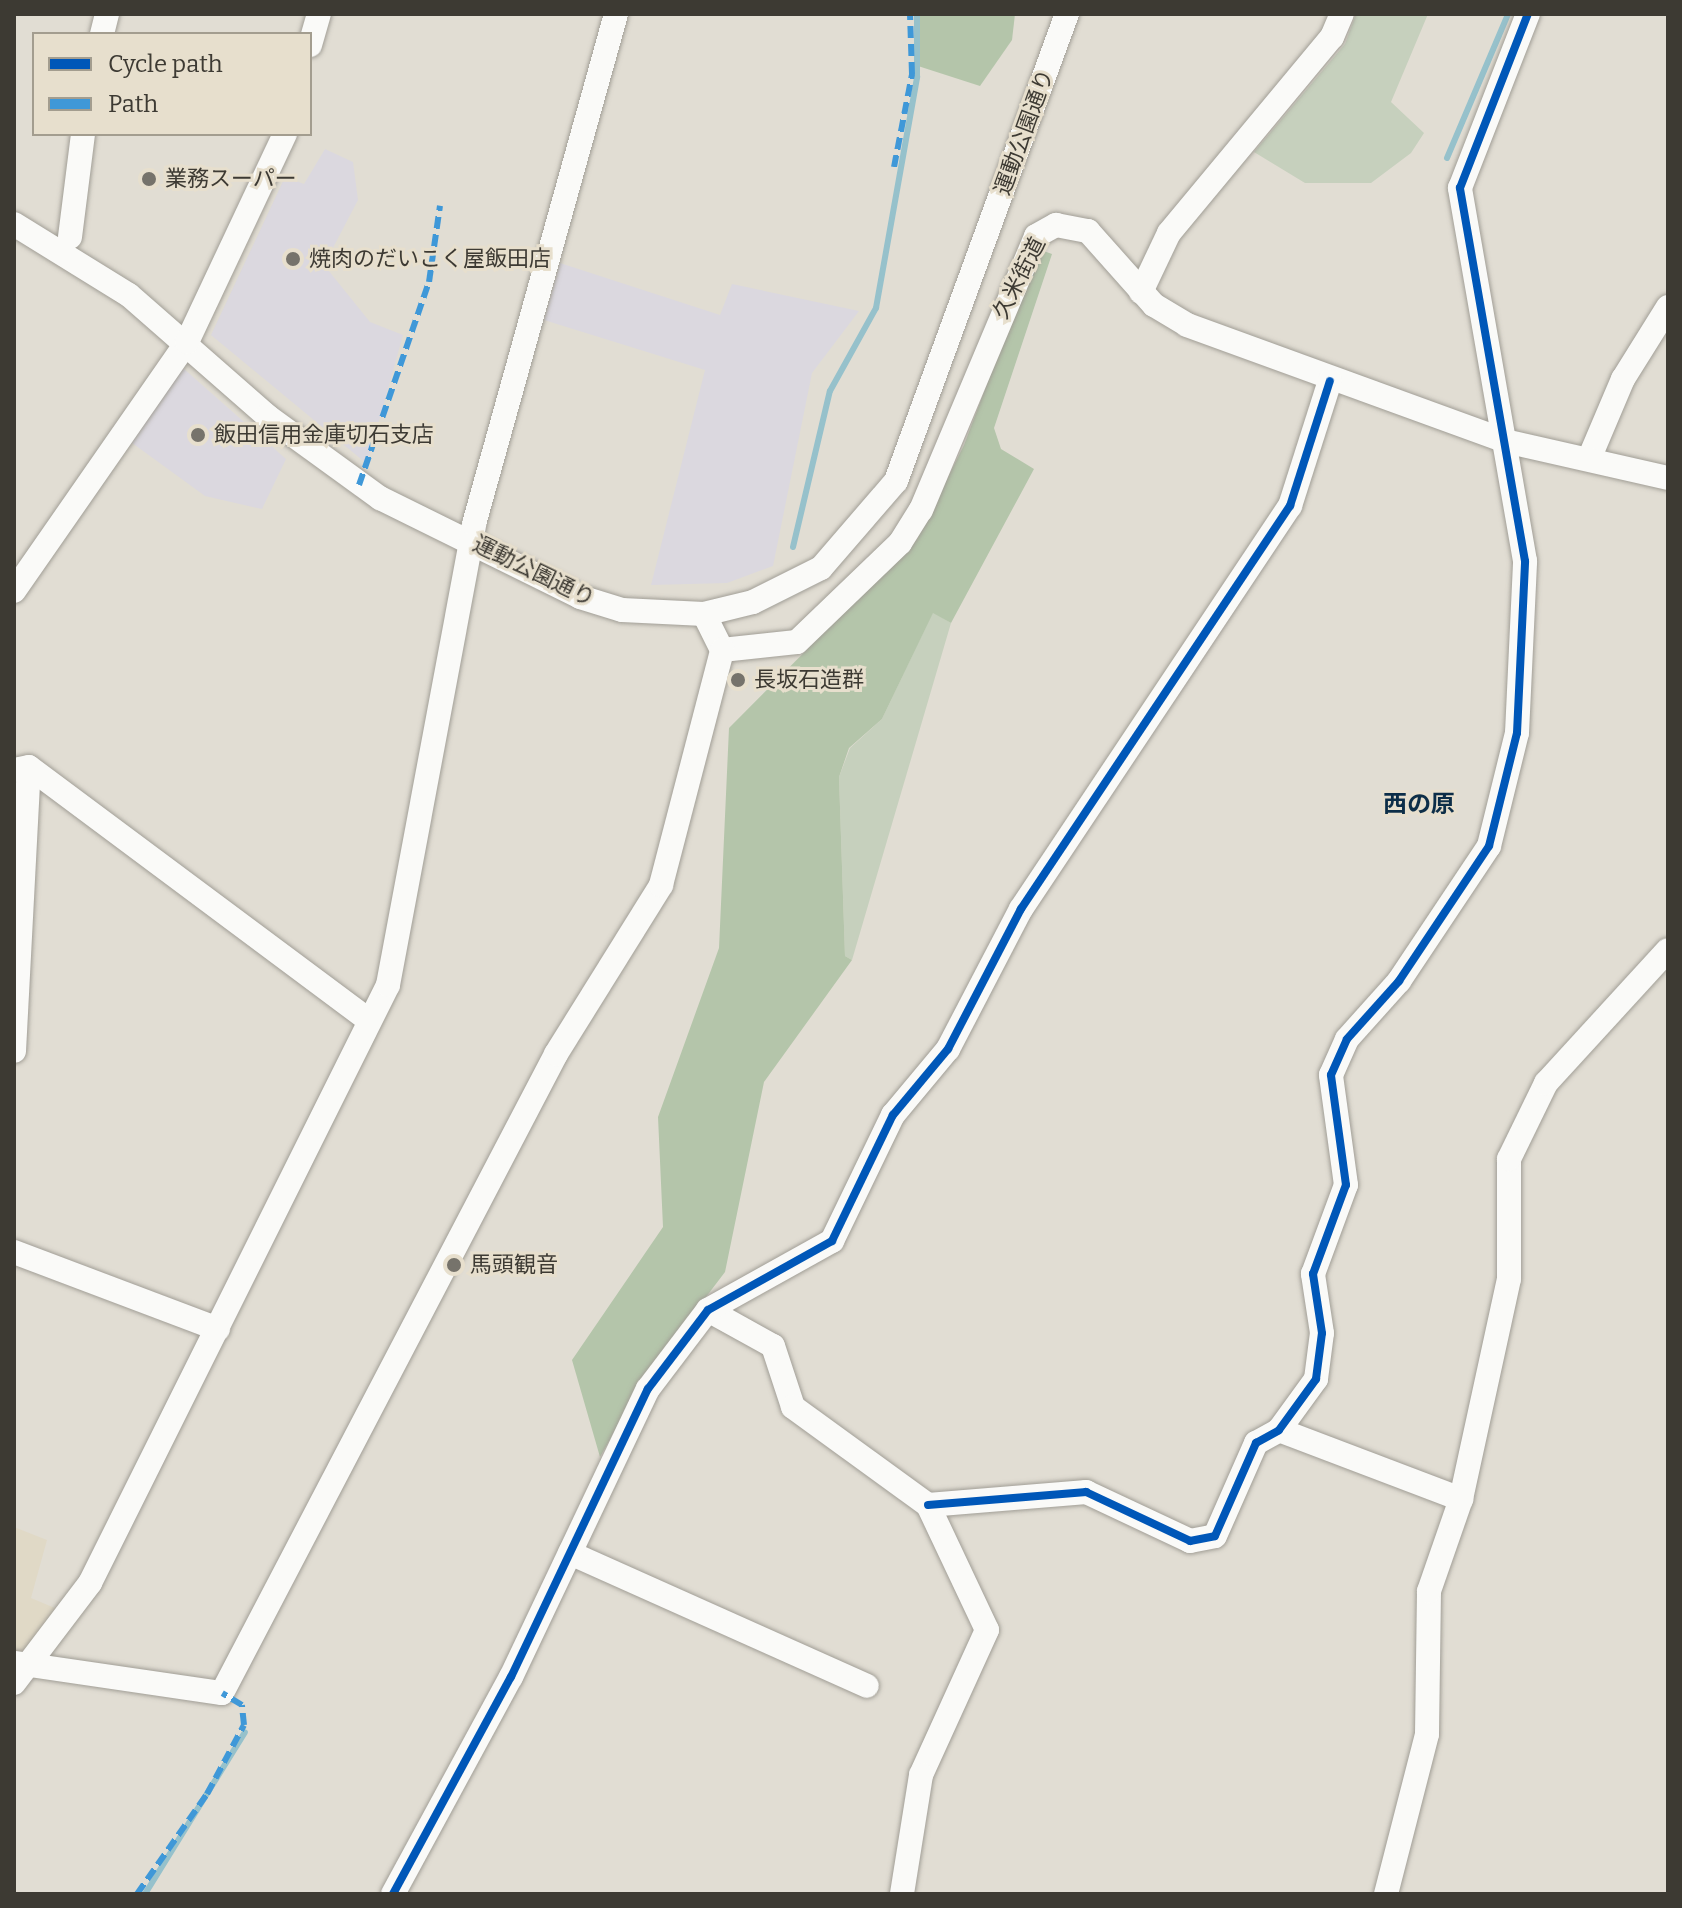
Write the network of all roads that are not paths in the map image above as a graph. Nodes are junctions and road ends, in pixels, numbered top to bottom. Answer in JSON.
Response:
{"nodes":[{"id":1,"x":319,"y":14,"type":"edge"},
{"id":2,"x":616,"y":14,"type":"edge"},
{"id":3,"x":1067,"y":14,"type":"edge"},
{"id":4,"x":1342,"y":14,"type":"edge"},
{"id":5,"x":1528,"y":14,"type":"edge"},
{"id":6,"x":312,"y":38,"type":"edge"},
{"id":7,"x":83,"y":136,"type":"edge"},
{"id":8,"x":284,"y":136,"type":"edge"},
{"id":9,"x":14,"y":224,"type":"edge"},
{"id":10,"x":70,"y":237,"type":"dead end"},
{"id":11,"x":1141,"y":292,"type":"junction"},
{"id":12,"x":1668,"y":307,"type":"edge"},
{"id":13,"x":187,"y":342,"type":"junction"},
{"id":14,"x":1330,"y":381,"type":"junction"},
{"id":15,"x":1505,"y":441,"type":"junction"},
{"id":16,"x":1589,"y":459,"type":"junction"},
{"id":17,"x":1668,"y":478,"type":"edge"},
{"id":18,"x":472,"y":541,"type":"junction"},
{"id":19,"x":14,"y":591,"type":"edge"},
{"id":20,"x":704,"y":614,"type":"junction"},
{"id":21,"x":722,"y":650,"type":"junction"},
{"id":22,"x":22,"y":769,"type":"edge"},
{"id":23,"x":1668,"y":950,"type":"edge"},
{"id":24,"x":369,"y":1020,"type":"junction"},
{"id":25,"x":14,"y":1051,"type":"edge"},
{"id":26,"x":14,"y":1252,"type":"edge"},
{"id":27,"x":708,"y":1310,"type":"junction"},
{"id":28,"x":218,"y":1329,"type":"junction"},
{"id":29,"x":1279,"y":1430,"type":"junction"},
{"id":30,"x":1461,"y":1499,"type":"junction"},
{"id":31,"x":928,"y":1505,"type":"junction"},
{"id":32,"x":570,"y":1553,"type":"junction"},
{"id":33,"x":19,"y":1671,"type":"edge"},
{"id":34,"x":867,"y":1686,"type":"dead end"},
{"id":35,"x":393,"y":1894,"type":"edge"},
{"id":36,"x":902,"y":1894,"type":"edge"},
{"id":37,"x":1386,"y":1894,"type":"edge"}],
"edges":[{"from":1,"to":6,"type":"street"},
{"from":2,"to":18,"type":"street"},
{"from":3,"to":20,"type":"street","name":"運動公園通り"},
{"from":4,"to":11,"type":"street"},
{"from":5,"to":15,"type":"street"},
{"from":7,"to":10,"type":"street"},
{"from":8,"to":13,"type":"street"},
{"from":9,"to":13,"type":"street","name":"運動公園通り"},
{"from":11,"to":14,"type":"street","name":"久米街道"},
{"from":11,"to":21,"type":"street","name":"久米街道"},
{"from":12,"to":16,"type":"street"},
{"from":13,"to":18,"type":"street","name":"運動公園通り"},
{"from":13,"to":19,"type":"street"},
{"from":14,"to":15,"type":"street","name":"久米街道"},
{"from":14,"to":27,"type":"street"},
{"from":15,"to":16,"type":"street","name":"久米街道"},
{"from":15,"to":29,"type":"street"},
{"from":16,"to":17,"type":"street","name":"久米街道"},
{"from":18,"to":20,"type":"street","name":"運動公園通り"},
{"from":18,"to":24,"type":"street"},
{"from":20,"to":21,"type":"street"},
{"from":21,"to":33,"type":"street"},
{"from":22,"to":24,"type":"street"},
{"from":22,"to":25,"type":"street"},
{"from":23,"to":30,"type":"street"},
{"from":24,"to":28,"type":"street"},
{"from":26,"to":28,"type":"street"},
{"from":27,"to":31,"type":"street"},
{"from":27,"to":32,"type":"street"},
{"from":28,"to":33,"type":"street"},
{"from":29,"to":30,"type":"street"},
{"from":29,"to":31,"type":"street"},
{"from":30,"to":37,"type":"street"},
{"from":31,"to":36,"type":"street"},
{"from":32,"to":34,"type":"street"},
{"from":32,"to":35,"type":"street"}]}
